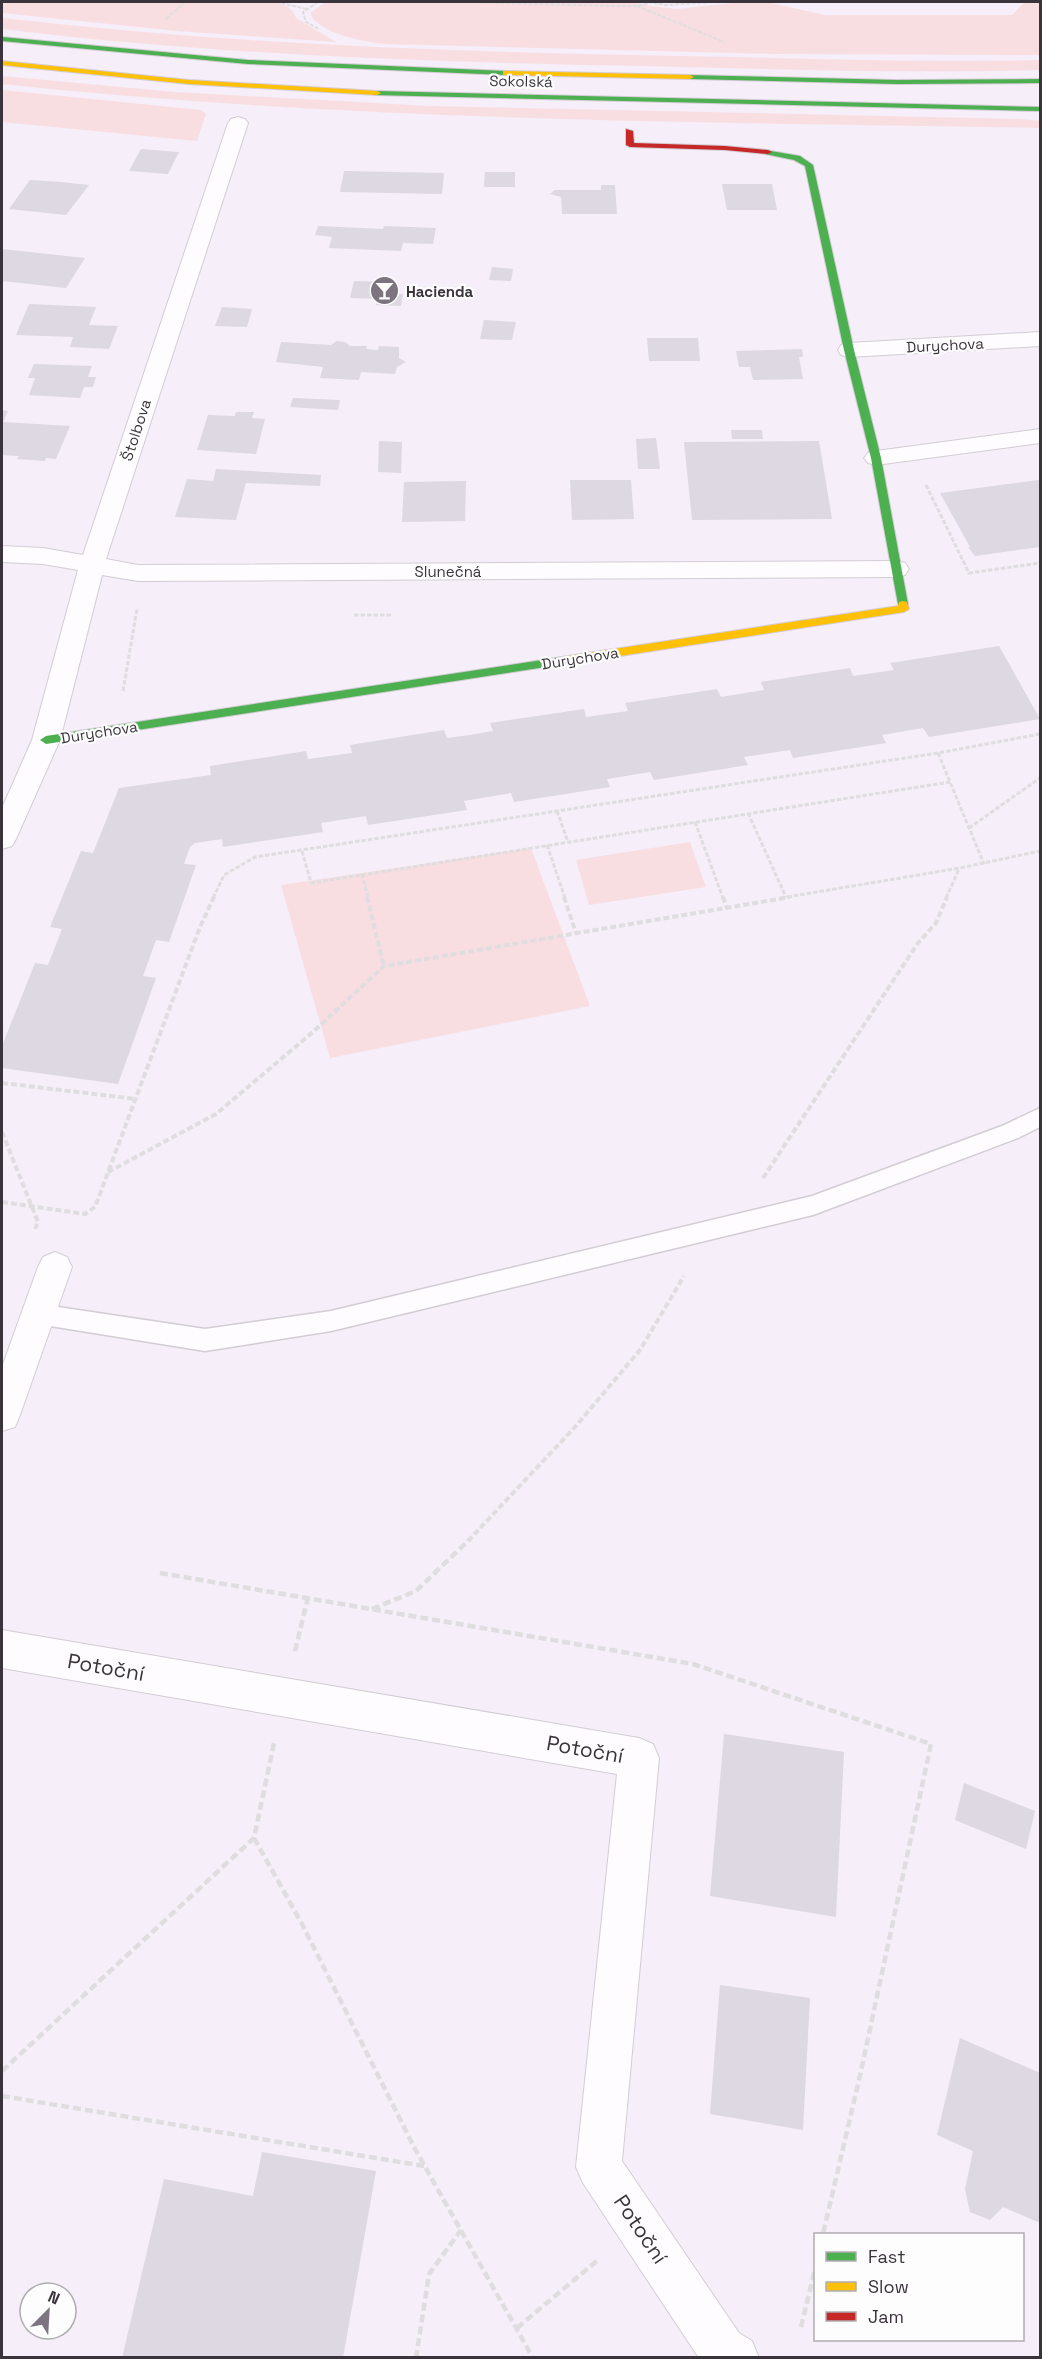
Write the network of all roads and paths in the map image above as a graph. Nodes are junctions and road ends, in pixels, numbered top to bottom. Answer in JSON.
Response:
{"nodes":[{"id":1,"x":185,"y":2,"type":"edge"},
{"id":2,"x":276,"y":2,"type":"edge"},
{"id":3,"x":318,"y":2,"type":"edge"},
{"id":4,"x":468,"y":2,"type":"edge"},
{"id":5,"x":645,"y":2,"type":"edge"},
{"id":6,"x":713,"y":2,"type":"edge"},
{"id":7,"x":649,"y":3,"type":"edge"},
{"id":8,"x":636,"y":6,"type":"junction"},
{"id":9,"x":161,"y":24,"type":"dead end"},
{"id":10,"x":2,"y":39,"type":"edge"},
{"id":11,"x":732,"y":45,"type":"dead end"},
{"id":12,"x":2,"y":63,"type":"edge"},
{"id":13,"x":36,"y":67,"type":"junction"},
{"id":14,"x":2,"y":69,"type":"edge"},
{"id":15,"x":1041,"y":81,"type":"edge"},
{"id":16,"x":1041,"y":109,"type":"edge"},
{"id":17,"x":238,"y":123,"type":"dead end"},
{"id":18,"x":629,"y":131,"type":"dead end"},
{"id":19,"x":1041,"y":339,"type":"edge"},
{"id":20,"x":849,"y":350,"type":"junction"},
{"id":21,"x":1041,"y":436,"type":"edge"},
{"id":22,"x":876,"y":458,"type":"junction"},
{"id":23,"x":923,"y":479,"type":"dead end"},
{"id":24,"x":2,"y":554,"type":"edge"},
{"id":25,"x":1041,"y":563,"type":"edge"},
{"id":26,"x":92,"y":565,"type":"junction"},
{"id":27,"x":897,"y":569,"type":"junction"},
{"id":28,"x":123,"y":572,"type":"junction"},
{"id":29,"x":354,"y":615,"type":"dead end"},
{"id":30,"x":392,"y":615,"type":"dead end"},
{"id":31,"x":116,"y":729,"type":"junction"},
{"id":32,"x":1041,"y":734,"type":"edge"},
{"id":33,"x":46,"y":740,"type":"junction"},
{"id":34,"x":938,"y":753,"type":"junction"},
{"id":35,"x":1041,"y":778,"type":"edge"},
{"id":36,"x":950,"y":782,"type":"junction"},
{"id":37,"x":557,"y":811,"type":"junction"},
{"id":38,"x":748,"y":813,"type":"junction"},
{"id":39,"x":695,"y":822,"type":"junction"},
{"id":40,"x":969,"y":828,"type":"junction"},
{"id":41,"x":2,"y":839,"type":"edge"},
{"id":42,"x":568,"y":842,"type":"junction"},
{"id":43,"x":548,"y":845,"type":"junction"},
{"id":44,"x":302,"y":850,"type":"junction"},
{"id":45,"x":1041,"y":851,"type":"edge"},
{"id":46,"x":984,"y":864,"type":"junction"},
{"id":47,"x":960,"y":868,"type":"junction"},
{"id":48,"x":362,"y":874,"type":"junction"},
{"id":49,"x":786,"y":897,"type":"junction"},
{"id":50,"x":727,"y":908,"type":"junction"},
{"id":51,"x":576,"y":933,"type":"junction"},
{"id":52,"x":384,"y":966,"type":"junction"},
{"id":53,"x":2,"y":1083,"type":"edge"},
{"id":54,"x":136,"y":1099,"type":"junction"},
{"id":55,"x":1041,"y":1117,"type":"edge"},
{"id":56,"x":2,"y":1132,"type":"edge"},
{"id":57,"x":108,"y":1172,"type":"junction"},
{"id":58,"x":2,"y":1202,"type":"edge"},
{"id":59,"x":31,"y":1206,"type":"junction"},
{"id":60,"x":38,"y":1222,"type":"dead end"},
{"id":61,"x":733,"y":1224,"type":"junction"},
{"id":62,"x":708,"y":1230,"type":"junction"},
{"id":63,"x":55,"y":1267,"type":"dead end"},
{"id":64,"x":38,"y":1314,"type":"junction"},
{"id":65,"x":2,"y":1415,"type":"edge"},
{"id":66,"x":160,"y":1573,"type":"dead end"},
{"id":67,"x":308,"y":1597,"type":"junction"},
{"id":68,"x":372,"y":1610,"type":"junction"},
{"id":69,"x":2,"y":1649,"type":"edge"},
{"id":70,"x":283,"y":1697,"type":"junction"},
{"id":71,"x":254,"y":1839,"type":"junction"},
{"id":72,"x":2,"y":2071,"type":"edge"},
{"id":73,"x":2,"y":2096,"type":"edge"},
{"id":74,"x":425,"y":2166,"type":"junction"},
{"id":75,"x":639,"y":2225,"type":"junction"},
{"id":76,"x":461,"y":2230,"type":"junction"},
{"id":77,"x":823,"y":2233,"type":"edge"},
{"id":78,"x":814,"y":2273,"type":"edge"},
{"id":79,"x":801,"y":2327,"type":"dead end"},
{"id":80,"x":517,"y":2328,"type":"junction"},
{"id":81,"x":416,"y":2358,"type":"edge"},
{"id":82,"x":533,"y":2358,"type":"edge"},
{"id":83,"x":735,"y":2358,"type":"edge"}],
"edges":[{"from":1,"to":9,"type":"path"},
{"from":2,"to":3,"type":"path"},
{"from":4,"to":8,"type":"path"},
{"from":5,"to":7,"type":"path"},
{"from":6,"to":7,"type":"path"},
{"from":7,"to":8,"type":"path"},
{"from":8,"to":11,"type":"path"},
{"from":10,"to":15,"type":"main road","name":"Sokolská"},
{"from":12,"to":13,"type":"main road","name":"Sokolská"},
{"from":13,"to":14,"type":"lane"},
{"from":13,"to":16,"type":"main road","name":"Sokolská"},
{"from":17,"to":26,"type":"street","name":"Štolbova"},
{"from":18,"to":20,"type":"main road"},
{"from":19,"to":20,"type":"street","name":"Durychova"},
{"from":20,"to":22,"type":"main road"},
{"from":21,"to":22,"type":"street"},
{"from":22,"to":27,"type":"main road","name":"Durychova"},
{"from":23,"to":25,"type":"path"},
{"from":24,"to":26,"type":"street","name":"Slunečná"},
{"from":26,"to":28,"type":"street","name":"Slunečná"},
{"from":26,"to":33,"type":"street","name":"Štolbova"},
{"from":27,"to":28,"type":"street","name":"Slunečná"},
{"from":27,"to":31,"type":"main road","name":"Durychova"},
{"from":28,"to":31,"type":"path"},
{"from":29,"to":30,"type":"path"},
{"from":31,"to":33,"type":"main road","name":"Durychova"},
{"from":32,"to":34,"type":"path"},
{"from":33,"to":41,"type":"street","name":"Durychova"},
{"from":34,"to":36,"type":"path"},
{"from":34,"to":37,"type":"path"},
{"from":35,"to":40,"type":"path"},
{"from":36,"to":38,"type":"path"},
{"from":36,"to":40,"type":"path"},
{"from":37,"to":42,"type":"path"},
{"from":37,"to":44,"type":"path"},
{"from":38,"to":39,"type":"path"},
{"from":38,"to":49,"type":"path"},
{"from":39,"to":42,"type":"path"},
{"from":39,"to":50,"type":"path"},
{"from":40,"to":46,"type":"path"},
{"from":42,"to":43,"type":"path"},
{"from":43,"to":48,"type":"path"},
{"from":43,"to":51,"type":"path"},
{"from":44,"to":48,"type":"path"},
{"from":44,"to":54,"type":"path"},
{"from":45,"to":46,"type":"path"},
{"from":46,"to":47,"type":"path"},
{"from":47,"to":49,"type":"path"},
{"from":47,"to":61,"type":"path"},
{"from":48,"to":52,"type":"path"},
{"from":49,"to":50,"type":"path"},
{"from":50,"to":51,"type":"path"},
{"from":51,"to":52,"type":"path"},
{"from":52,"to":57,"type":"path"},
{"from":53,"to":54,"type":"path"},
{"from":54,"to":57,"type":"path"},
{"from":55,"to":61,"type":"lane"},
{"from":56,"to":59,"type":"path"},
{"from":57,"to":59,"type":"path"},
{"from":58,"to":59,"type":"path"},
{"from":59,"to":60,"type":"path"},
{"from":61,"to":62,"type":"lane"},
{"from":62,"to":64,"type":"lane"},
{"from":62,"to":68,"type":"path"},
{"from":63,"to":64,"type":"street"},
{"from":64,"to":65,"type":"street"},
{"from":66,"to":67,"type":"path"},
{"from":67,"to":68,"type":"path"},
{"from":67,"to":70,"type":"path"},
{"from":68,"to":77,"type":"path"},
{"from":69,"to":70,"type":"street","name":"Potoční"},
{"from":70,"to":71,"type":"path"},
{"from":70,"to":75,"type":"street","name":"Potoční"},
{"from":71,"to":72,"type":"path"},
{"from":71,"to":74,"type":"path"},
{"from":73,"to":74,"type":"path"},
{"from":74,"to":76,"type":"path"},
{"from":75,"to":80,"type":"path"},
{"from":75,"to":83,"type":"street","name":"Potoční"},
{"from":76,"to":80,"type":"path"},
{"from":76,"to":81,"type":"path"},
{"from":78,"to":79,"type":"path"},
{"from":80,"to":82,"type":"path"}]}
